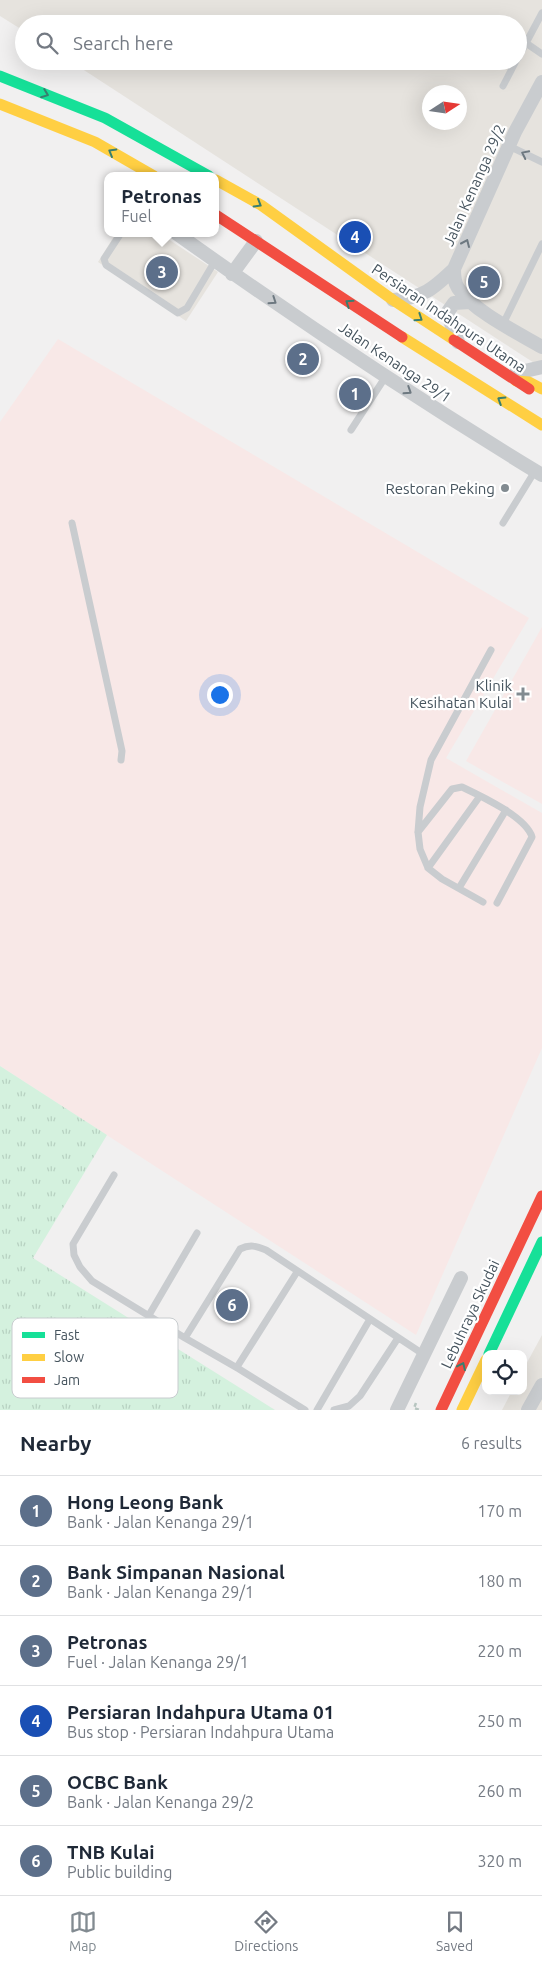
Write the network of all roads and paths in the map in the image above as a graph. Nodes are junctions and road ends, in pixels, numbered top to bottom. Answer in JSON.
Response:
{"nodes":[{"id":1,"x":542,"y":13,"type":"edge"},
{"id":2,"x":527,"y":42,"type":"edge"},
{"id":3,"x":527,"y":45,"type":"edge"},
{"id":4,"x":542,"y":54,"type":"edge"},
{"id":5,"x":511,"y":70,"type":"edge"},
{"id":6,"x":0,"y":76,"type":"edge"},
{"id":7,"x":542,"y":82,"type":"edge"},
{"id":8,"x":503,"y":86,"type":"dead end"},
{"id":9,"x":2,"y":106,"type":"edge"},
{"id":10,"x":509,"y":146,"type":"junction"},
{"id":11,"x":542,"y":162,"type":"edge"},
{"id":12,"x":147,"y":172,"type":"edge"},
{"id":13,"x":202,"y":172,"type":"edge"},
{"id":14,"x":219,"y":182,"type":"edge"},
{"id":15,"x":219,"y":217,"type":"edge"},
{"id":16,"x":118,"y":237,"type":"edge"},
{"id":17,"x":182,"y":237,"type":"edge"},
{"id":18,"x":256,"y":241,"type":"junction"},
{"id":19,"x":542,"y":244,"type":"edge"},
{"id":20,"x":215,"y":261,"type":"junction"},
{"id":21,"x":454,"y":269,"type":"junction"},
{"id":22,"x":232,"y":274,"type":"junction"},
{"id":23,"x":392,"y":300,"type":"junction"},
{"id":24,"x":470,"y":302,"type":"junction"},
{"id":25,"x":503,"y":324,"type":"junction"},
{"id":26,"x":459,"y":344,"type":"junction"},
{"id":27,"x":542,"y":347,"type":"edge"},
{"id":28,"x":542,"y":367,"type":"edge"},
{"id":29,"x":386,"y":376,"type":"junction"},
{"id":30,"x":511,"y":377,"type":"junction"},
{"id":31,"x":542,"y":389,"type":"edge"},
{"id":32,"x":542,"y":396,"type":"edge"},
{"id":33,"x":542,"y":426,"type":"edge"},
{"id":34,"x":351,"y":430,"type":"dead end"},
{"id":35,"x":539,"y":473,"type":"edge"},
{"id":36,"x":72,"y":523,"type":"dead end"},
{"id":37,"x":503,"y":523,"type":"dead end"},
{"id":38,"x":491,"y":650,"type":"dead end"},
{"id":39,"x":121,"y":760,"type":"dead end"},
{"id":40,"x":480,"y":796,"type":"junction"},
{"id":41,"x":506,"y":810,"type":"junction"},
{"id":42,"x":418,"y":832,"type":"junction"},
{"id":43,"x":428,"y":868,"type":"junction"},
{"id":44,"x":459,"y":888,"type":"junction"},
{"id":45,"x":482,"y":902,"type":"dead end"},
{"id":46,"x":497,"y":902,"type":"dead end"},
{"id":47,"x":114,"y":1175,"type":"dead end"},
{"id":48,"x":542,"y":1185,"type":"edge"},
{"id":49,"x":542,"y":1196,"type":"edge"},
{"id":50,"x":526,"y":1230,"type":"junction"},
{"id":51,"x":197,"y":1233,"type":"dead end"},
{"id":52,"x":542,"y":1242,"type":"edge"},
{"id":53,"x":542,"y":1266,"type":"edge"},
{"id":54,"x":297,"y":1272,"type":"junction"},
{"id":55,"x":461,"y":1278,"type":"dead end"},
{"id":56,"x":509,"y":1312,"type":"junction"},
{"id":57,"x":149,"y":1316,"type":"junction"},
{"id":58,"x":152,"y":1318,"type":"edge"},
{"id":59,"x":370,"y":1319,"type":"junction"},
{"id":60,"x":178,"y":1334,"type":"edge"},
{"id":61,"x":185,"y":1338,"type":"junction"},
{"id":62,"x":398,"y":1338,"type":"junction"},
{"id":63,"x":491,"y":1350,"type":"edge"},
{"id":64,"x":423,"y":1354,"type":"junction"},
{"id":65,"x":236,"y":1367,"type":"junction"},
{"id":66,"x":482,"y":1368,"type":"edge"},
{"id":67,"x":542,"y":1385,"type":"edge"},
{"id":68,"x":414,"y":1408,"type":"dead end"},
{"id":69,"x":305,"y":1410,"type":"edge"},
{"id":70,"x":317,"y":1410,"type":"edge"},
{"id":71,"x":334,"y":1410,"type":"edge"},
{"id":72,"x":397,"y":1410,"type":"edge"},
{"id":73,"x":420,"y":1410,"type":"edge"},
{"id":74,"x":441,"y":1410,"type":"edge"},
{"id":75,"x":462,"y":1410,"type":"edge"},
{"id":76,"x":528,"y":1410,"type":"edge"}],
"edges":[{"from":1,"to":2,"type":"lane"},
{"from":3,"to":4,"type":"lane"},
{"from":5,"to":8,"type":"lane"},
{"from":6,"to":13,"type":"main road","one_way":true},
{"from":7,"to":10,"type":"street","name":"Jalan Kenanga 29/2"},
{"from":12,"to":9,"type":"main road","one_way":true},
{"from":11,"to":10,"type":"lane","one_way":true},
{"from":21,"to":10,"type":"street","name":"Jalan Kenanga 29/2","one_way":true},
{"from":14,"to":23,"type":"main road","name":"Persiaran Indahpura Utama","one_way":true},
{"from":15,"to":18,"type":"main road"},
{"from":16,"to":20,"type":"lane"},
{"from":17,"to":20,"type":"street","name":"Jalan Kenanga 29/1"},
{"from":18,"to":22,"type":"street"},
{"from":33,"to":18,"type":"main road","one_way":true},
{"from":19,"to":25,"type":"lane"},
{"from":20,"to":22,"type":"street","name":"Jalan Kenanga 29/1"},
{"from":21,"to":23,"type":"street"},
{"from":21,"to":24,"type":"street","name":"Jalan Kenanga 29/2"},
{"from":22,"to":29,"type":"street","name":"Jalan Kenanga 29/1","one_way":true},
{"from":23,"to":26,"type":"main road","name":"Persiaran Indahpura Utama","one_way":true},
{"from":24,"to":25,"type":"street"},
{"from":24,"to":26,"type":"street"},
{"from":25,"to":27,"type":"street"},
{"from":26,"to":30,"type":"main road","name":"Persiaran Indahpura Utama"},
{"from":28,"to":30,"type":"street"},
{"from":29,"to":34,"type":"lane"},
{"from":29,"to":35,"type":"street","name":"Jalan Kenanga 29/1","one_way":true},
{"from":30,"to":31,"type":"main road"},
{"from":30,"to":32,"type":"main road","name":"Persiaran Indahpura Utama"},
{"from":35,"to":37,"type":"lane"},
{"from":36,"to":39,"type":"lane"},
{"from":38,"to":42,"type":"lane"},
{"from":40,"to":41,"type":"lane"},
{"from":40,"to":42,"type":"lane"},
{"from":40,"to":43,"type":"lane"},
{"from":41,"to":44,"type":"lane"},
{"from":41,"to":46,"type":"lane"},
{"from":42,"to":43,"type":"lane"},
{"from":43,"to":44,"type":"lane"},
{"from":44,"to":45,"type":"lane"},
{"from":47,"to":57,"type":"lane"},
{"from":48,"to":50,"type":"main road"},
{"from":49,"to":50,"type":"main road"},
{"from":74,"to":50,"type":"main road","name":"Lebuhraya Skudai","one_way":true},
{"from":51,"to":57,"type":"lane"},
{"from":52,"to":56,"type":"main road"},
{"from":53,"to":56,"type":"main road"},
{"from":54,"to":59,"type":"lane"},
{"from":54,"to":61,"type":"lane"},
{"from":54,"to":65,"type":"lane"},
{"from":55,"to":64,"type":"street"},
{"from":56,"to":63,"type":"main road"},
{"from":57,"to":58,"type":"lane"},
{"from":59,"to":62,"type":"lane"},
{"from":59,"to":70,"type":"lane"},
{"from":60,"to":61,"type":"lane"},
{"from":61,"to":65,"type":"lane"},
{"from":62,"to":64,"type":"lane"},
{"from":62,"to":71,"type":"lane"},
{"from":64,"to":72,"type":"street"},
{"from":65,"to":69,"type":"lane"},
{"from":66,"to":75,"type":"main road"},
{"from":67,"to":76,"type":"street"},
{"from":68,"to":73,"type":"path"}]}
